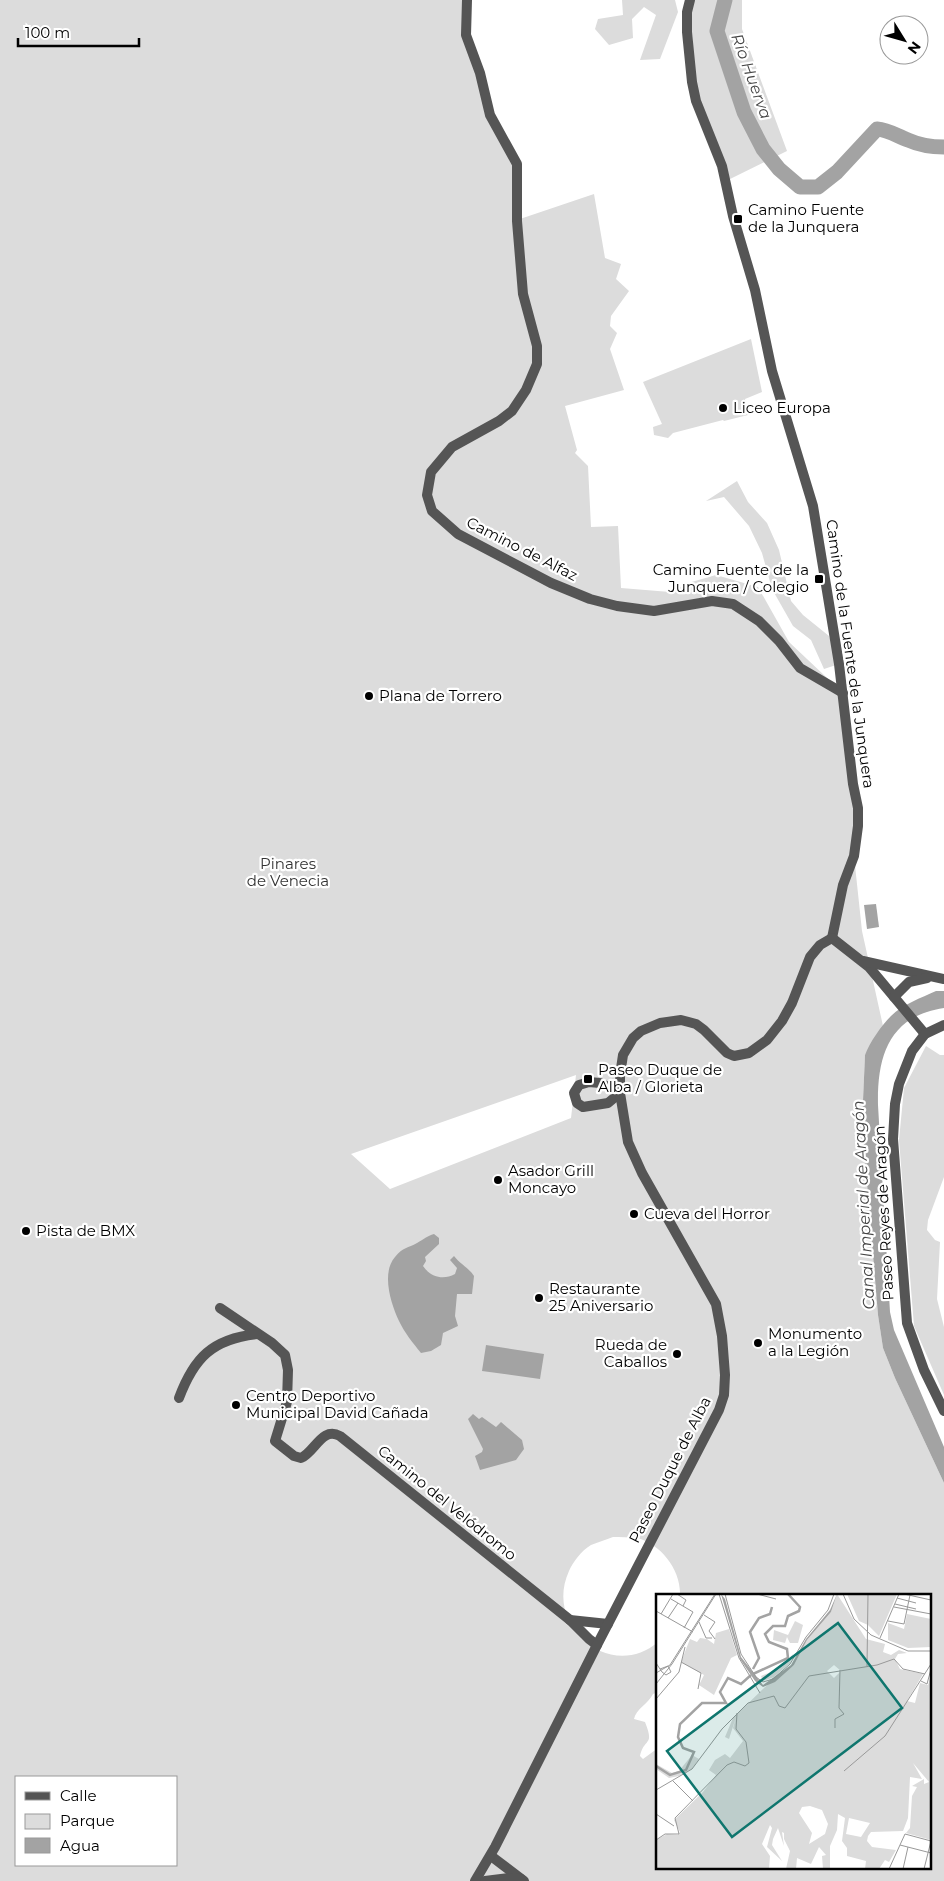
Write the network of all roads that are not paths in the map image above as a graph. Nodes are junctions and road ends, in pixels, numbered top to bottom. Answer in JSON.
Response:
{"nodes":[{"id":1,"x":467,"y":0,"type":"edge"},
{"id":2,"x":690,"y":0,"type":"edge"},
{"id":3,"x":843,"y":693,"type":"junction"},
{"id":4,"x":832,"y":938,"type":"junction"},
{"id":5,"x":862,"y":961,"type":"junction"},
{"id":6,"x":940,"y":978,"type":"edge"},
{"id":7,"x":897,"y":1000,"type":"junction"},
{"id":8,"x":944,"y":1025,"type":"edge"},
{"id":9,"x":926,"y":1034,"type":"junction"},
{"id":10,"x":620,"y":1093,"type":"junction"},
{"id":11,"x":608,"y":1103,"type":"junction"},
{"id":12,"x":622,"y":1111,"type":"junction"},
{"id":13,"x":220,"y":1308,"type":"dead end"},
{"id":14,"x":257,"y":1334,"type":"junction"},
{"id":15,"x":179,"y":1398,"type":"dead end"},
{"id":16,"x":944,"y":1411,"type":"edge"},
{"id":17,"x":570,"y":1620,"type":"junction"},
{"id":18,"x":608,"y":1624,"type":"junction"},
{"id":19,"x":597,"y":1645,"type":"junction"},
{"id":20,"x":491,"y":1856,"type":"junction"},
{"id":21,"x":523,"y":1880,"type":"edge"},
{"id":22,"x":475,"y":1881,"type":"edge"},
{"id":23,"x":485,"y":1881,"type":"edge"}],
"edges":[{"from":1,"to":3,"type":"street","name":"Camino de Alfaz"},
{"from":2,"to":3,"type":"street","name":"Camino de la Fuente de la Junquera"},
{"from":3,"to":4,"type":"street","name":"Camino de la Fuente de la Junquera"},
{"from":4,"to":5,"type":"street"},
{"from":4,"to":10,"type":"street","name":"Paseo Duque de Alba"},
{"from":5,"to":6,"type":"street"},
{"from":5,"to":7,"type":"street"},
{"from":6,"to":7,"type":"street"},
{"from":7,"to":9,"type":"street"},
{"from":8,"to":9,"type":"street","name":"Paseo Reyes de Aragón"},
{"from":9,"to":16,"type":"street","name":"Paseo Reyes de Aragón"},
{"from":10,"to":11,"type":"street"},
{"from":10,"to":11,"type":"street"},
{"from":10,"to":12,"type":"street","name":"Paseo Duque de Alba"},
{"from":11,"to":12,"type":"street"},
{"from":12,"to":18,"type":"street","name":"Paseo Duque de Alba"},
{"from":13,"to":14,"type":"street"},
{"from":14,"to":15,"type":"street"},
{"from":14,"to":17,"type":"street","name":"Camino del Velódromo"},
{"from":17,"to":18,"type":"street"},
{"from":17,"to":19,"type":"street","name":"Camino del Velódromo"},
{"from":18,"to":19,"type":"street","name":"Paseo Duque de Alba"},
{"from":19,"to":20,"type":"street","name":"Paseo Duque de Alba"},
{"from":20,"to":21,"type":"street"},
{"from":20,"to":22,"type":"street","name":"Paseo Duque de Alba"},
{"from":21,"to":23,"type":"street"}]}
